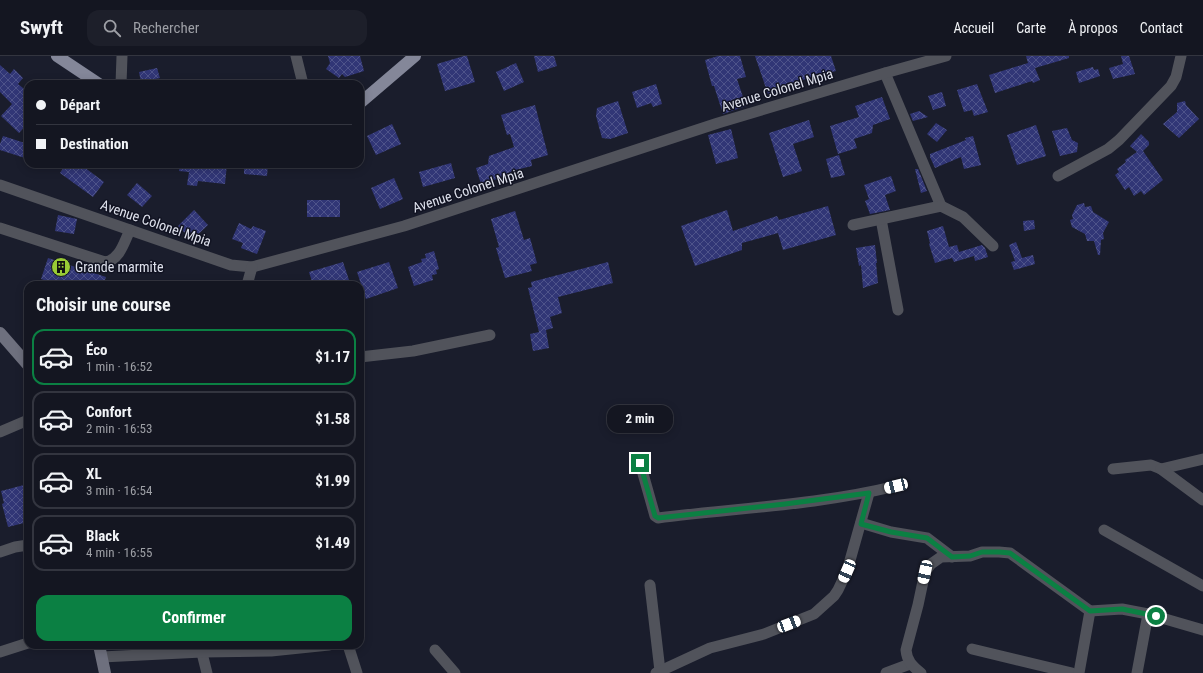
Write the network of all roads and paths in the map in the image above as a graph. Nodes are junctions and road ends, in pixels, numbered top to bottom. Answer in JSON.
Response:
{"nodes":[{"id":1,"x":57,"y":56,"type":"edge"},
{"id":2,"x":122,"y":56,"type":"edge"},
{"id":3,"x":296,"y":56,"type":"edge"},
{"id":4,"x":415,"y":56,"type":"edge"},
{"id":5,"x":946,"y":56,"type":"edge"},
{"id":6,"x":1181,"y":56,"type":"edge"},
{"id":7,"x":885,"y":73,"type":"junction"},
{"id":8,"x":93,"y":80,"type":"edge"},
{"id":9,"x":122,"y":80,"type":"edge"},
{"id":10,"x":302,"y":80,"type":"edge"},
{"id":11,"x":364,"y":100,"type":"edge"},
{"id":12,"x":1058,"y":176,"type":"dead end"},
{"id":13,"x":0,"y":186,"type":"edge"},
{"id":14,"x":941,"y":206,"type":"junction"},
{"id":15,"x":881,"y":219,"type":"junction"},
{"id":16,"x":854,"y":225,"type":"dead end"},
{"id":17,"x":0,"y":228,"type":"edge"},
{"id":18,"x":130,"y":230,"type":"junction"},
{"id":19,"x":993,"y":246,"type":"dead end"},
{"id":20,"x":252,"y":267,"type":"junction"},
{"id":21,"x":248,"y":281,"type":"edge"},
{"id":22,"x":898,"y":310,"type":"dead end"},
{"id":23,"x":0,"y":333,"type":"edge"},
{"id":24,"x":490,"y":335,"type":"dead end"},
{"id":25,"x":364,"y":357,"type":"edge"},
{"id":26,"x":24,"y":360,"type":"edge"},
{"id":27,"x":24,"y":422,"type":"edge"},
{"id":28,"x":0,"y":432,"type":"edge"},
{"id":29,"x":1203,"y":459,"type":"edge"},
{"id":30,"x":640,"y":463,"type":"dead end"},
{"id":31,"x":1113,"y":469,"type":"dead end"},
{"id":32,"x":1161,"y":469,"type":"junction"},
{"id":33,"x":896,"y":486,"type":"dead end"},
{"id":34,"x":869,"y":493,"type":"junction"},
{"id":35,"x":1203,"y":500,"type":"edge"},
{"id":36,"x":861,"y":524,"type":"junction"},
{"id":37,"x":1104,"y":530,"type":"dead end"},
{"id":38,"x":24,"y":546,"type":"edge"},
{"id":39,"x":0,"y":552,"type":"edge"},
{"id":40,"x":952,"y":557,"type":"junction"},
{"id":41,"x":650,"y":585,"type":"dead end"},
{"id":42,"x":1203,"y":586,"type":"edge"},
{"id":43,"x":1090,"y":611,"type":"junction"},
{"id":44,"x":1148,"y":614,"type":"junction"},
{"id":45,"x":1203,"y":630,"type":"edge"},
{"id":46,"x":24,"y":644,"type":"edge"},
{"id":47,"x":100,"y":649,"type":"edge"},
{"id":48,"x":190,"y":649,"type":"edge"},
{"id":49,"x":201,"y":649,"type":"edge"},
{"id":50,"x":224,"y":649,"type":"edge"},
{"id":51,"x":290,"y":649,"type":"edge"},
{"id":52,"x":349,"y":649,"type":"edge"},
{"id":53,"x":972,"y":649,"type":"dead end"},
{"id":54,"x":435,"y":650,"type":"dead end"},
{"id":55,"x":0,"y":652,"type":"edge"},
{"id":56,"x":102,"y":657,"type":"junction"},
{"id":57,"x":910,"y":664,"type":"junction"},
{"id":58,"x":658,"y":672,"type":"edge"},
{"id":59,"x":105,"y":673,"type":"edge"},
{"id":60,"x":207,"y":673,"type":"edge"},
{"id":61,"x":357,"y":673,"type":"edge"},
{"id":62,"x":455,"y":673,"type":"edge"},
{"id":63,"x":886,"y":673,"type":"edge"},
{"id":64,"x":921,"y":673,"type":"edge"},
{"id":65,"x":1072,"y":673,"type":"edge"},
{"id":66,"x":1079,"y":673,"type":"edge"},
{"id":67,"x":1137,"y":673,"type":"edge"}],
"edges":[{"from":1,"to":8,"type":"main road"},
{"from":2,"to":9,"type":"street"},
{"from":3,"to":10,"type":"street"},
{"from":4,"to":11,"type":"main road"},
{"from":5,"to":7,"type":"street","name":"Avenue Colonel Mpia"},
{"from":6,"to":12,"type":"street"},
{"from":7,"to":14,"type":"street"},
{"from":7,"to":20,"type":"street","name":"Avenue Colonel Mpia"},
{"from":13,"to":18,"type":"street","name":"Avenue Colonel Mpia"},
{"from":14,"to":15,"type":"street"},
{"from":14,"to":19,"type":"street"},
{"from":15,"to":16,"type":"street"},
{"from":15,"to":22,"type":"street"},
{"from":17,"to":18,"type":"street"},
{"from":18,"to":20,"type":"street","name":"Avenue Colonel Mpia"},
{"from":20,"to":21,"type":"street"},
{"from":23,"to":26,"type":"street"},
{"from":24,"to":25,"type":"street"},
{"from":27,"to":28,"type":"street"},
{"from":29,"to":32,"type":"street"},
{"from":30,"to":34,"type":"street"},
{"from":31,"to":32,"type":"street"},
{"from":32,"to":35,"type":"street"},
{"from":33,"to":34,"type":"street"},
{"from":34,"to":36,"type":"street"},
{"from":36,"to":40,"type":"street"},
{"from":36,"to":58,"type":"street"},
{"from":37,"to":42,"type":"street"},
{"from":38,"to":39,"type":"street"},
{"from":40,"to":43,"type":"street"},
{"from":40,"to":57,"type":"street"},
{"from":41,"to":58,"type":"street"},
{"from":43,"to":44,"type":"street"},
{"from":43,"to":66,"type":"street"},
{"from":44,"to":45,"type":"street"},
{"from":44,"to":67,"type":"street"},
{"from":46,"to":55,"type":"street"},
{"from":47,"to":56,"type":"street"},
{"from":48,"to":56,"type":"street"},
{"from":49,"to":60,"type":"street"},
{"from":50,"to":51,"type":"street"},
{"from":52,"to":61,"type":"street"},
{"from":53,"to":65,"type":"street"},
{"from":54,"to":62,"type":"street"},
{"from":56,"to":59,"type":"street"},
{"from":57,"to":63,"type":"street"},
{"from":57,"to":64,"type":"street"}]}
